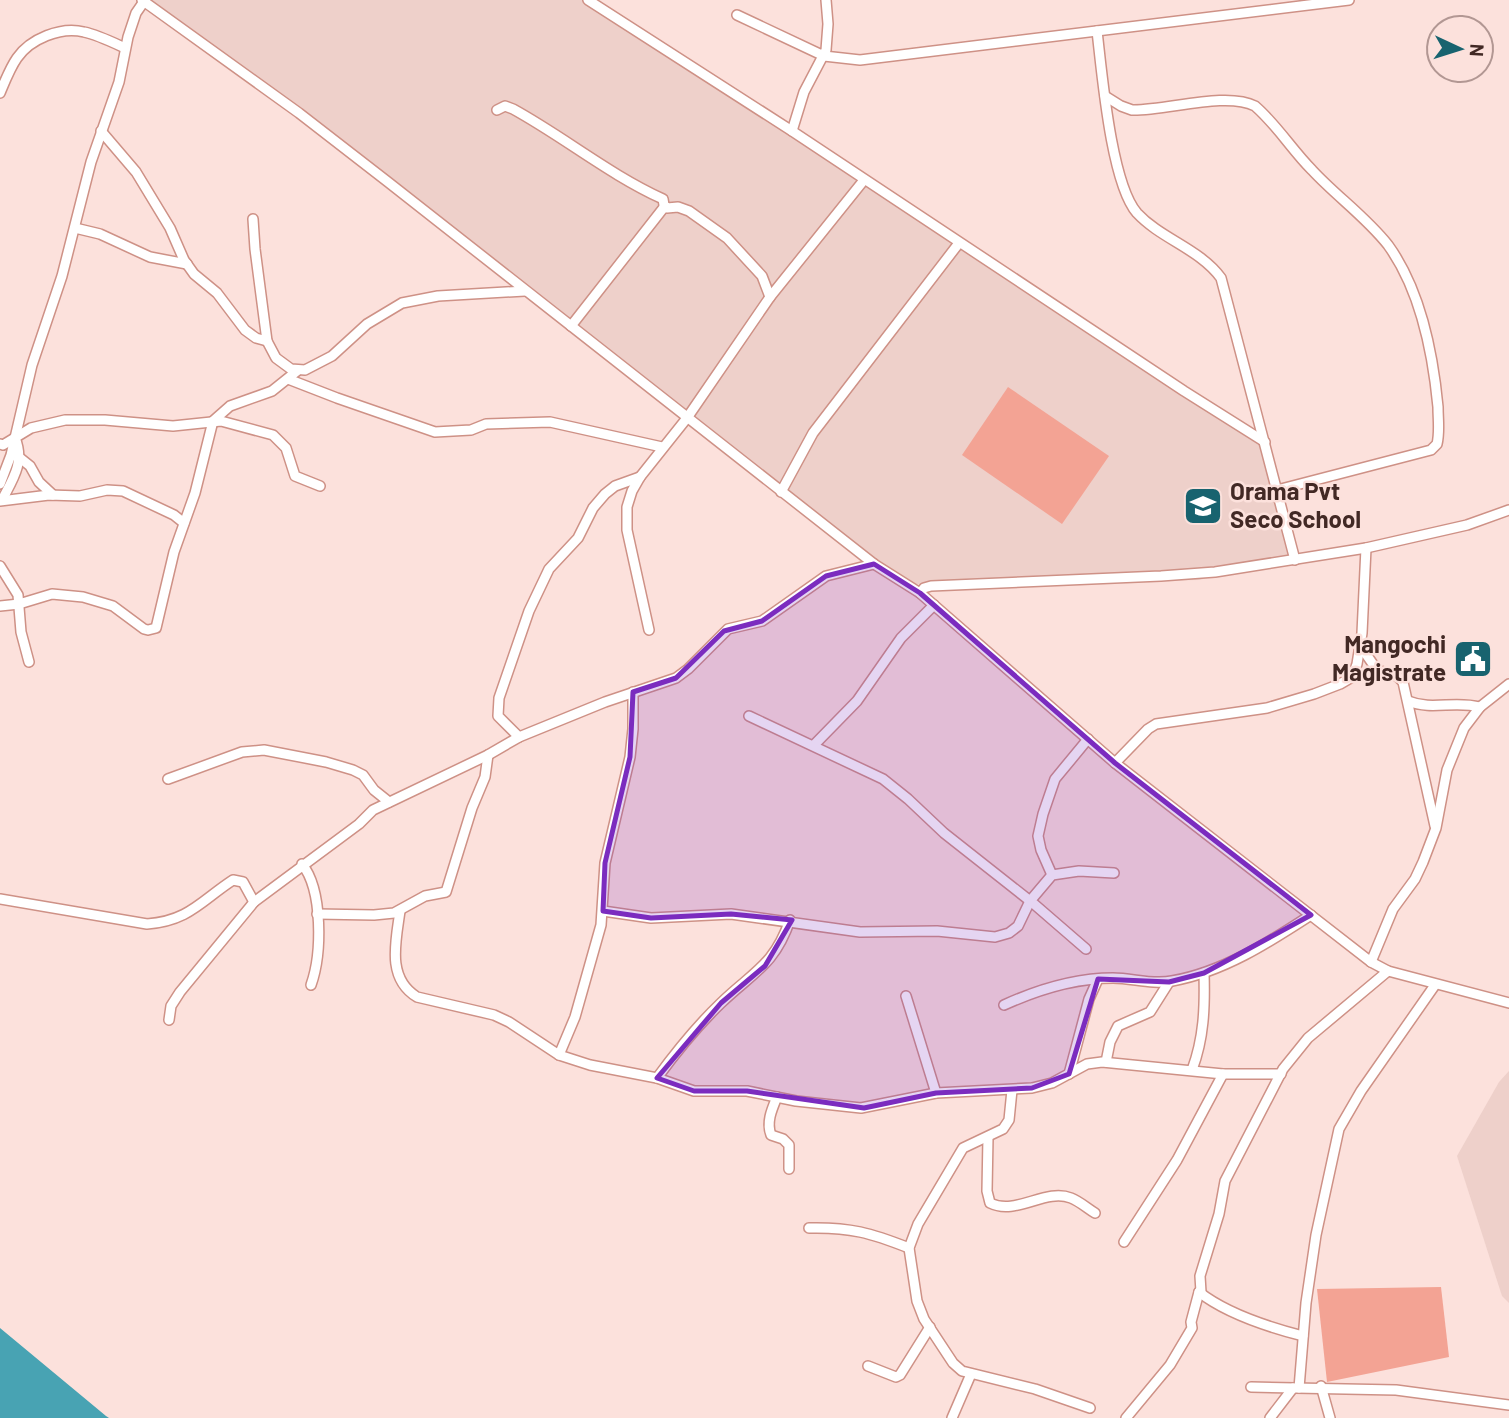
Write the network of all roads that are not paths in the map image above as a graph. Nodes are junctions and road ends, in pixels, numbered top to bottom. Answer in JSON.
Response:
{"nodes":[{"id":1,"x":143,"y":0,"type":"edge"},
{"id":2,"x":588,"y":0,"type":"edge"},
{"id":3,"x":826,"y":0,"type":"edge"},
{"id":4,"x":1349,"y":0,"type":"edge"},
{"id":5,"x":737,"y":15,"type":"dead end"},
{"id":6,"x":1097,"y":31,"type":"junction"},
{"id":7,"x":125,"y":48,"type":"junction"},
{"id":8,"x":824,"y":56,"type":"junction"},
{"id":9,"x":0,"y":93,"type":"edge"},
{"id":10,"x":1105,"y":96,"type":"junction"},
{"id":11,"x":498,"y":110,"type":"dead end"},
{"id":12,"x":101,"y":131,"type":"junction"},
{"id":13,"x":792,"y":131,"type":"junction"},
{"id":14,"x":864,"y":180,"type":"junction"},
{"id":15,"x":665,"y":206,"type":"junction"},
{"id":16,"x":253,"y":219,"type":"dead end"},
{"id":17,"x":75,"y":228,"type":"junction"},
{"id":18,"x":960,"y":243,"type":"junction"},
{"id":19,"x":187,"y":264,"type":"junction"},
{"id":20,"x":525,"y":291,"type":"junction"},
{"id":21,"x":770,"y":297,"type":"junction"},
{"id":22,"x":571,"y":326,"type":"junction"},
{"id":23,"x":267,"y":341,"type":"junction"},
{"id":24,"x":297,"y":371,"type":"junction"},
{"id":25,"x":288,"y":379,"type":"junction"},
{"id":26,"x":687,"y":418,"type":"junction"},
{"id":27,"x":213,"y":421,"type":"junction"},
{"id":28,"x":15,"y":438,"type":"junction"},
{"id":29,"x":1265,"y":442,"type":"junction"},
{"id":30,"x":0,"y":444,"type":"edge"},
{"id":31,"x":662,"y":447,"type":"junction"},
{"id":32,"x":19,"y":458,"type":"junction"},
{"id":33,"x":640,"y":477,"type":"junction"},
{"id":34,"x":0,"y":484,"type":"edge"},
{"id":35,"x":320,"y":486,"type":"dead end"},
{"id":36,"x":1277,"y":490,"type":"junction"},
{"id":37,"x":781,"y":492,"type":"junction"},
{"id":38,"x":53,"y":495,"type":"junction"},
{"id":39,"x":1,"y":501,"type":"edge"},
{"id":40,"x":1509,"y":510,"type":"edge"},
{"id":41,"x":184,"y":523,"type":"junction"},
{"id":42,"x":1366,"y":548,"type":"junction"},
{"id":43,"x":1295,"y":560,"type":"junction"},
{"id":44,"x":874,"y":564,"type":"junction"},
{"id":45,"x":0,"y":566,"type":"edge"},
{"id":46,"x":920,"y":593,"type":"junction"},
{"id":47,"x":19,"y":604,"type":"junction"},
{"id":48,"x":933,"y":605,"type":"junction"},
{"id":49,"x":0,"y":606,"type":"edge"},
{"id":50,"x":649,"y":630,"type":"dead end"},
{"id":51,"x":1360,"y":646,"type":"junction"},
{"id":52,"x":29,"y":662,"type":"dead end"},
{"id":53,"x":1509,"y":684,"type":"edge"},
{"id":54,"x":633,"y":692,"type":"junction"},
{"id":55,"x":1408,"y":701,"type":"junction"},
{"id":56,"x":1480,"y":707,"type":"junction"},
{"id":57,"x":749,"y":716,"type":"dead end"},
{"id":58,"x":519,"y":737,"type":"junction"},
{"id":59,"x":1088,"y":739,"type":"junction"},
{"id":60,"x":814,"y":745,"type":"junction"},
{"id":61,"x":488,"y":755,"type":"junction"},
{"id":62,"x":1115,"y":763,"type":"junction"},
{"id":63,"x":168,"y":779,"type":"dead end"},
{"id":64,"x":389,"y":802,"type":"junction"},
{"id":65,"x":1436,"y":828,"type":"junction"},
{"id":66,"x":302,"y":864,"type":"junction"},
{"id":67,"x":1114,"y":873,"type":"dead end"},
{"id":68,"x":1052,"y":876,"type":"junction"},
{"id":69,"x":0,"y":899,"type":"edge"},
{"id":70,"x":1030,"y":901,"type":"junction"},
{"id":71,"x":254,"y":902,"type":"junction"},
{"id":72,"x":400,"y":911,"type":"junction"},
{"id":73,"x":603,"y":911,"type":"junction"},
{"id":74,"x":317,"y":915,"type":"junction"},
{"id":75,"x":1311,"y":915,"type":"junction"},
{"id":76,"x":790,"y":920,"type":"junction"},
{"id":77,"x":1086,"y":949,"type":"dead end"},
{"id":78,"x":1371,"y":962,"type":"junction"},
{"id":79,"x":1388,"y":971,"type":"junction"},
{"id":80,"x":1204,"y":973,"type":"junction"},
{"id":81,"x":1098,"y":979,"type":"junction"},
{"id":82,"x":1169,"y":982,"type":"junction"},
{"id":83,"x":311,"y":985,"type":"dead end"},
{"id":84,"x":1435,"y":985,"type":"junction"},
{"id":85,"x":906,"y":996,"type":"dead end"},
{"id":86,"x":1509,"y":1003,"type":"edge"},
{"id":87,"x":1004,"y":1005,"type":"dead end"},
{"id":88,"x":169,"y":1020,"type":"dead end"},
{"id":89,"x":559,"y":1055,"type":"junction"},
{"id":90,"x":1106,"y":1062,"type":"junction"},
{"id":91,"x":1192,"y":1070,"type":"junction"},
{"id":92,"x":1069,"y":1074,"type":"junction"},
{"id":93,"x":1223,"y":1074,"type":"junction"},
{"id":94,"x":1281,"y":1074,"type":"junction"},
{"id":95,"x":657,"y":1077,"type":"junction"},
{"id":96,"x":1012,"y":1090,"type":"junction"},
{"id":97,"x":936,"y":1093,"type":"junction"},
{"id":98,"x":776,"y":1097,"type":"junction"},
{"id":99,"x":988,"y":1137,"type":"junction"},
{"id":100,"x":789,"y":1169,"type":"dead end"},
{"id":101,"x":1095,"y":1213,"type":"dead end"},
{"id":102,"x":809,"y":1228,"type":"dead end"},
{"id":103,"x":1124,"y":1242,"type":"dead end"},
{"id":104,"x":909,"y":1248,"type":"junction"},
{"id":105,"x":1199,"y":1292,"type":"junction"},
{"id":106,"x":930,"y":1327,"type":"junction"},
{"id":107,"x":1303,"y":1336,"type":"junction"},
{"id":108,"x":868,"y":1366,"type":"dead end"},
{"id":109,"x":971,"y":1374,"type":"junction"},
{"id":110,"x":1321,"y":1386,"type":"junction"},
{"id":111,"x":1251,"y":1387,"type":"dead end"},
{"id":112,"x":1296,"y":1388,"type":"junction"},
{"id":113,"x":1509,"y":1405,"type":"edge"},
{"id":114,"x":1090,"y":1408,"type":"dead end"},
{"id":115,"x":952,"y":1418,"type":"edge"},
{"id":116,"x":1126,"y":1418,"type":"edge"},
{"id":117,"x":1270,"y":1418,"type":"edge"},
{"id":118,"x":1330,"y":1418,"type":"edge"}],
"edges":[{"from":1,"to":7,"type":"street"},
{"from":1,"to":20,"type":"street"},
{"from":2,"to":13,"type":"street"},
{"from":3,"to":8,"type":"street"},
{"from":4,"to":6,"type":"street"},
{"from":5,"to":8,"type":"street"},
{"from":6,"to":8,"type":"street"},
{"from":6,"to":10,"type":"street"},
{"from":7,"to":9,"type":"street"},
{"from":7,"to":12,"type":"street"},
{"from":8,"to":13,"type":"street"},
{"from":10,"to":29,"type":"street"},
{"from":10,"to":36,"type":"street"},
{"from":11,"to":15,"type":"street"},
{"from":12,"to":17,"type":"street"},
{"from":12,"to":19,"type":"street"},
{"from":13,"to":14,"type":"street"},
{"from":14,"to":18,"type":"street"},
{"from":14,"to":21,"type":"street"},
{"from":15,"to":21,"type":"street"},
{"from":15,"to":22,"type":"street"},
{"from":16,"to":23,"type":"street"},
{"from":17,"to":19,"type":"street"},
{"from":17,"to":28,"type":"street"},
{"from":18,"to":29,"type":"street"},
{"from":18,"to":37,"type":"street"},
{"from":19,"to":23,"type":"street"},
{"from":20,"to":22,"type":"street"},
{"from":20,"to":24,"type":"street"},
{"from":21,"to":26,"type":"street"},
{"from":22,"to":26,"type":"street"},
{"from":23,"to":24,"type":"street"},
{"from":24,"to":25,"type":"street"},
{"from":25,"to":27,"type":"street"},
{"from":25,"to":31,"type":"street"},
{"from":26,"to":31,"type":"street"},
{"from":26,"to":37,"type":"street"},
{"from":27,"to":28,"type":"street"},
{"from":27,"to":35,"type":"street"},
{"from":27,"to":41,"type":"street"},
{"from":28,"to":30,"type":"street"},
{"from":28,"to":32,"type":"street"},
{"from":28,"to":34,"type":"street"},
{"from":29,"to":36,"type":"street"},
{"from":31,"to":33,"type":"street"},
{"from":32,"to":38,"type":"street"},
{"from":32,"to":39,"type":"street"},
{"from":33,"to":50,"type":"street"},
{"from":33,"to":58,"type":"street"},
{"from":36,"to":43,"type":"street"},
{"from":37,"to":44,"type":"street"},
{"from":38,"to":39,"type":"street"},
{"from":38,"to":41,"type":"street"},
{"from":40,"to":42,"type":"street"},
{"from":41,"to":47,"type":"street"},
{"from":42,"to":43,"type":"street"},
{"from":42,"to":51,"type":"street"},
{"from":43,"to":46,"type":"street"},
{"from":44,"to":46,"type":"street"},
{"from":44,"to":54,"type":"street"},
{"from":45,"to":47,"type":"street"},
{"from":46,"to":48,"type":"street"},
{"from":47,"to":49,"type":"street"},
{"from":47,"to":52,"type":"street"},
{"from":48,"to":59,"type":"street"},
{"from":48,"to":60,"type":"street"},
{"from":51,"to":55,"type":"street"},
{"from":51,"to":62,"type":"street"},
{"from":53,"to":56,"type":"street"},
{"from":54,"to":58,"type":"street"},
{"from":54,"to":73,"type":"street"},
{"from":55,"to":56,"type":"street"},
{"from":55,"to":65,"type":"street"},
{"from":56,"to":65,"type":"street"},
{"from":57,"to":60,"type":"street"},
{"from":58,"to":61,"type":"street"},
{"from":59,"to":62,"type":"street"},
{"from":59,"to":68,"type":"street"},
{"from":60,"to":70,"type":"street"},
{"from":61,"to":64,"type":"street"},
{"from":61,"to":72,"type":"street"},
{"from":62,"to":75,"type":"street"},
{"from":63,"to":64,"type":"street"},
{"from":64,"to":66,"type":"street"},
{"from":65,"to":78,"type":"street"},
{"from":66,"to":71,"type":"street"},
{"from":66,"to":74,"type":"street"},
{"from":67,"to":68,"type":"street"},
{"from":68,"to":70,"type":"street"},
{"from":69,"to":71,"type":"street"},
{"from":70,"to":76,"type":"street"},
{"from":70,"to":77,"type":"street"},
{"from":71,"to":88,"type":"street"},
{"from":72,"to":74,"type":"street"},
{"from":72,"to":89,"type":"street"},
{"from":73,"to":76,"type":"street"},
{"from":73,"to":89,"type":"street"},
{"from":74,"to":83,"type":"street"},
{"from":75,"to":78,"type":"street"},
{"from":75,"to":80,"type":"street"},
{"from":76,"to":95,"type":"street"},
{"from":78,"to":79,"type":"street"},
{"from":79,"to":84,"type":"street"},
{"from":79,"to":94,"type":"street"},
{"from":80,"to":82,"type":"street"},
{"from":80,"to":91,"type":"street"},
{"from":81,"to":82,"type":"street"},
{"from":81,"to":87,"type":"street"},
{"from":81,"to":92,"type":"street"},
{"from":82,"to":90,"type":"street"},
{"from":84,"to":86,"type":"street"},
{"from":84,"to":107,"type":"street"},
{"from":85,"to":97,"type":"street"},
{"from":89,"to":95,"type":"street"},
{"from":90,"to":91,"type":"street"},
{"from":90,"to":92,"type":"street"},
{"from":91,"to":93,"type":"street"},
{"from":92,"to":96,"type":"street"},
{"from":93,"to":94,"type":"street"},
{"from":93,"to":103,"type":"street"},
{"from":94,"to":105,"type":"street"},
{"from":95,"to":98,"type":"street"},
{"from":96,"to":97,"type":"street"},
{"from":96,"to":99,"type":"street"},
{"from":97,"to":98,"type":"street"},
{"from":98,"to":100,"type":"street"},
{"from":99,"to":101,"type":"street"},
{"from":99,"to":104,"type":"street"},
{"from":102,"to":104,"type":"street"},
{"from":104,"to":106,"type":"street"},
{"from":105,"to":107,"type":"street"},
{"from":105,"to":116,"type":"street"},
{"from":106,"to":108,"type":"street"},
{"from":106,"to":109,"type":"street"},
{"from":107,"to":112,"type":"street"},
{"from":109,"to":114,"type":"street"},
{"from":109,"to":115,"type":"street"},
{"from":110,"to":112,"type":"street"},
{"from":110,"to":113,"type":"street"},
{"from":110,"to":118,"type":"street"},
{"from":111,"to":112,"type":"street"},
{"from":112,"to":117,"type":"street"}]}
